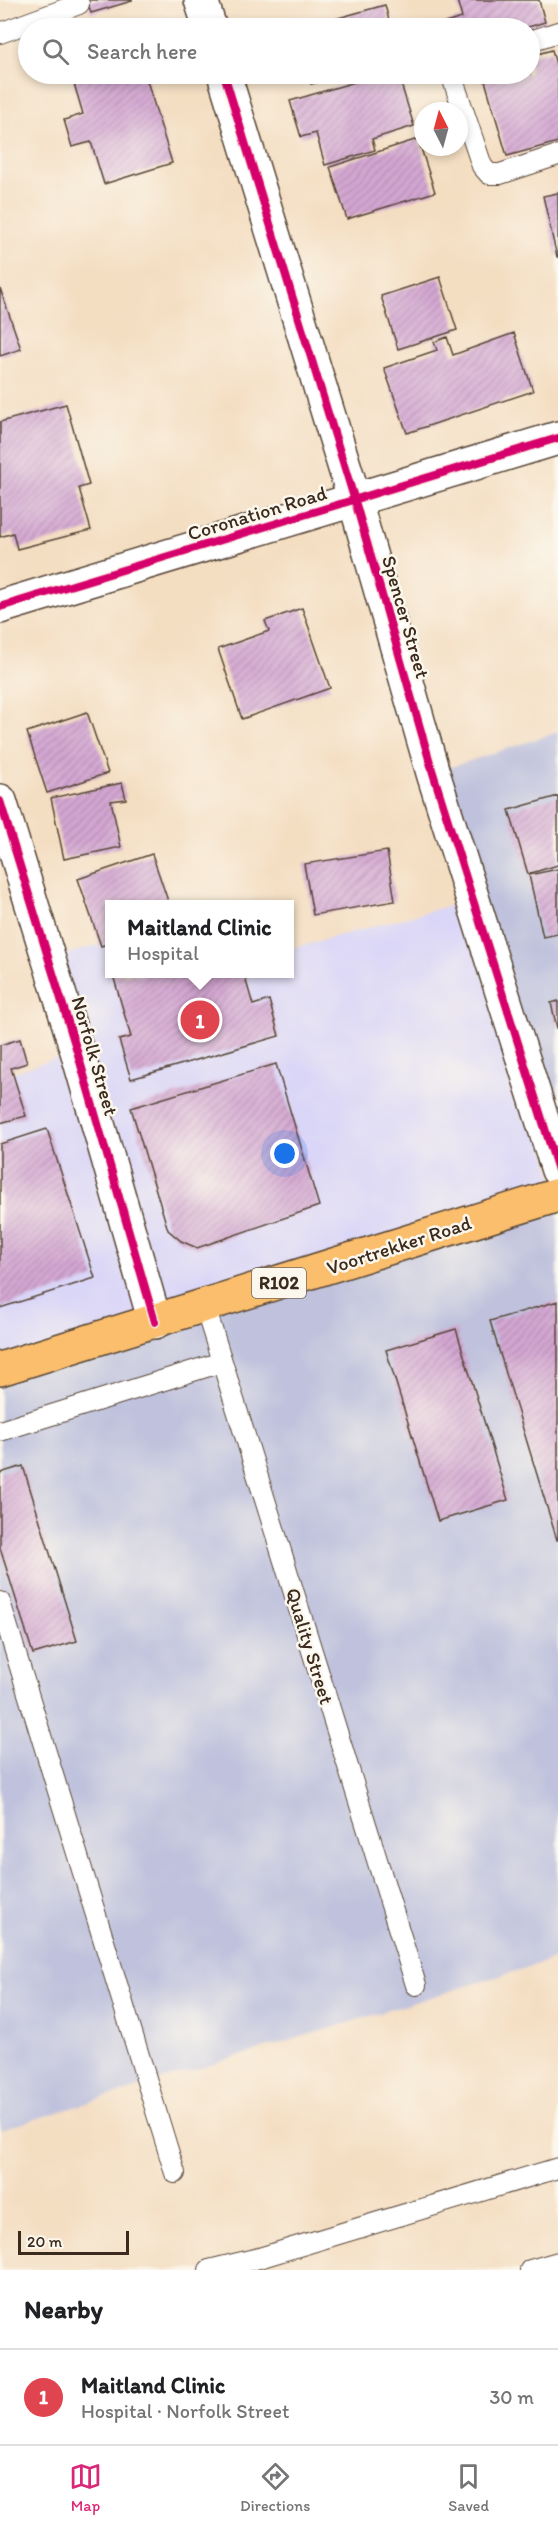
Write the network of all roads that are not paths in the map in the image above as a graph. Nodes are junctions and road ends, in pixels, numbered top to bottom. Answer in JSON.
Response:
{"nodes":[{"id":1,"x":201,"y":0,"type":"edge"},
{"id":2,"x":79,"y":4,"type":"dead end"},
{"id":3,"x":41,"y":18,"type":"edge"},
{"id":4,"x":207,"y":18,"type":"edge"},
{"id":5,"x":18,"y":26,"type":"edge"},
{"id":6,"x":558,"y":32,"type":"edge"},
{"id":7,"x":0,"y":33,"type":"edge"},
{"id":8,"x":540,"y":38,"type":"edge"},
{"id":9,"x":227,"y":84,"type":"edge"},
{"id":10,"x":454,"y":84,"type":"edge"},
{"id":11,"x":558,"y":155,"type":"edge"},
{"id":12,"x":558,"y":438,"type":"edge"},
{"id":13,"x":355,"y":501,"type":"junction"},
{"id":14,"x":0,"y":607,"type":"edge"},
{"id":15,"x":0,"y":801,"type":"edge"},
{"id":16,"x":558,"y":1170,"type":"edge"},
{"id":17,"x":558,"y":1195,"type":"edge"},
{"id":18,"x":205,"y":1306,"type":"junction"},
{"id":19,"x":156,"y":1322,"type":"junction"},
{"id":20,"x":222,"y":1362,"type":"junction"},
{"id":21,"x":0,"y":1369,"type":"edge"},
{"id":22,"x":0,"y":1431,"type":"edge"},
{"id":23,"x":0,"y":1602,"type":"edge"},
{"id":24,"x":416,"y":1985,"type":"dead end"},
{"id":25,"x":558,"y":2168,"type":"edge"},
{"id":26,"x":175,"y":2173,"type":"dead end"},
{"id":27,"x":558,"y":2262,"type":"edge"},
{"id":28,"x":209,"y":2270,"type":"edge"},
{"id":29,"x":530,"y":2270,"type":"edge"}],
"edges":[{"from":1,"to":4,"type":"street"},
{"from":2,"to":3,"type":"lane"},
{"from":5,"to":7,"type":"lane"},
{"from":6,"to":8,"type":"lane"},
{"from":9,"to":13,"type":"street","name":"Spencer Street"},
{"from":10,"to":11,"type":"lane"},
{"from":12,"to":13,"type":"street","name":"Coronation Road"},
{"from":13,"to":14,"type":"street","name":"Coronation Road"},
{"from":13,"to":16,"type":"street","name":"Spencer Street"},
{"from":15,"to":19,"type":"street","name":"Norfolk Street"},
{"from":17,"to":18,"type":"main road","name":"Voortrekker Road","number":"R102"},
{"from":18,"to":19,"type":"main road","name":"Voortrekker Road","number":"R102"},
{"from":18,"to":20,"type":"lane","name":"Quality Street"},
{"from":19,"to":21,"type":"main road","name":"Voortrekker Road","number":"R102"},
{"from":20,"to":22,"type":"lane"},
{"from":20,"to":24,"type":"lane","name":"Quality Street"},
{"from":23,"to":26,"type":"lane"},
{"from":25,"to":28,"type":"lane"},
{"from":27,"to":29,"type":"lane"}]}
